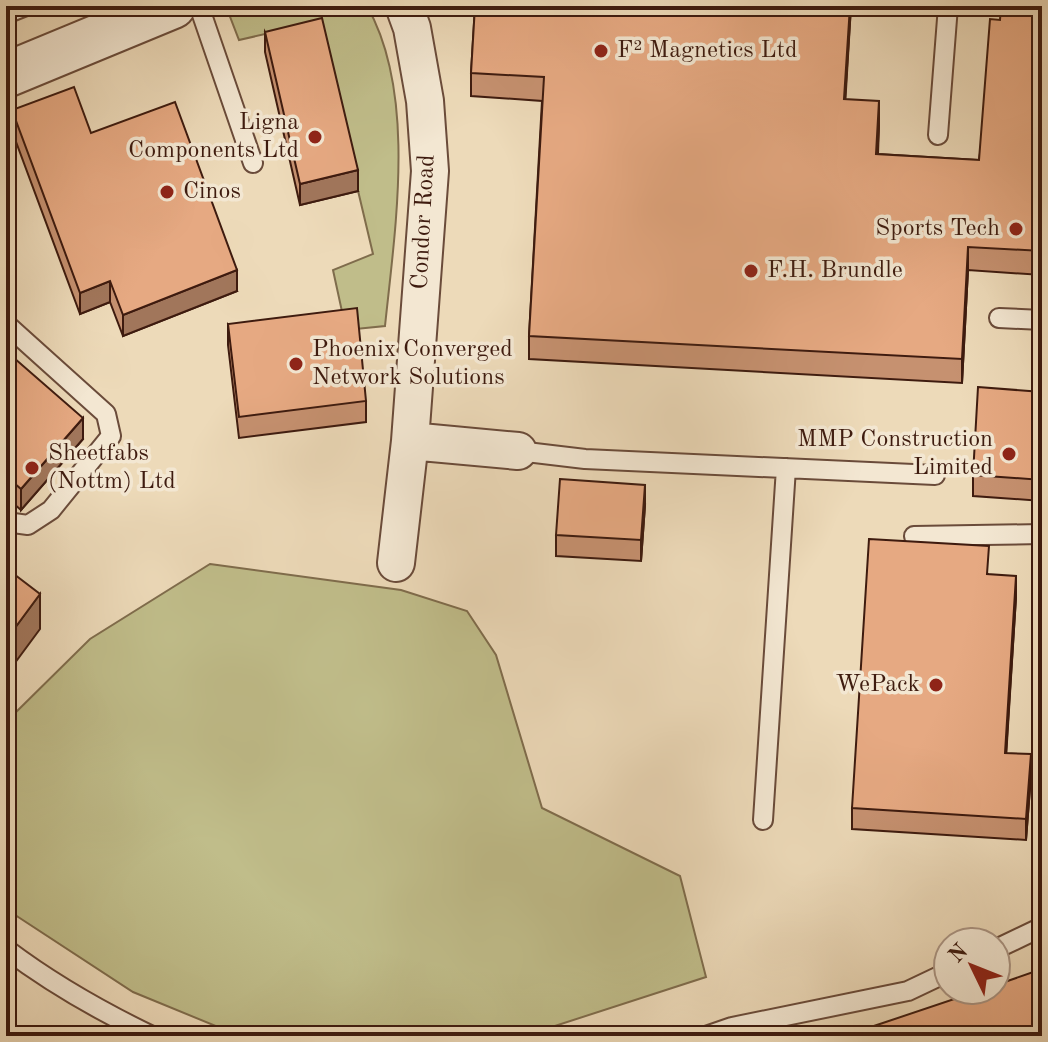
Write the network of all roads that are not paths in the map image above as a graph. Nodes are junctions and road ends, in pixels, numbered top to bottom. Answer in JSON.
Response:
{"nodes":[{"id":1,"x":26,"y":6,"type":"edge"},
{"id":2,"x":173,"y":6,"type":"edge"},
{"id":3,"x":199,"y":6,"type":"edge"},
{"id":4,"x":404,"y":6,"type":"edge"},
{"id":5,"x":948,"y":6,"type":"edge"},
{"id":6,"x":6,"y":14,"type":"edge"},
{"id":7,"x":122,"y":15,"type":"edge"},
{"id":8,"x":6,"y":75,"type":"edge"},
{"id":9,"x":938,"y":135,"type":"dead end"},
{"id":10,"x":253,"y":163,"type":"dead end"},
{"id":11,"x":999,"y":318,"type":"dead end"},
{"id":12,"x":1042,"y":320,"type":"edge"},
{"id":13,"x":6,"y":324,"type":"edge"},
{"id":14,"x":410,"y":441,"type":"junction"},
{"id":15,"x":518,"y":451,"type":"joint"},
{"id":16,"x":786,"y":468,"type":"junction"},
{"id":17,"x":935,"y":475,"type":"dead end"},
{"id":18,"x":6,"y":522,"type":"edge"},
{"id":19,"x":1042,"y":534,"type":"edge"},
{"id":20,"x":914,"y":536,"type":"dead end"},
{"id":21,"x":396,"y":563,"type":"dead end"},
{"id":22,"x":763,"y":820,"type":"dead end"},
{"id":23,"x":1042,"y":927,"type":"edge"},
{"id":24,"x":1012,"y":941,"type":"edge"},
{"id":25,"x":6,"y":949,"type":"edge"},
{"id":26,"x":932,"y":980,"type":"edge"},
{"id":27,"x":152,"y":1036,"type":"edge"},
{"id":28,"x":706,"y":1036,"type":"edge"}],
"edges":[{"from":1,"to":6,"type":"lane"},
{"from":2,"to":7,"type":"street"},
{"from":3,"to":10,"type":"lane"},
{"from":4,"to":14,"type":"street","name":"Condor Road"},
{"from":5,"to":9,"type":"lane"},
{"from":7,"to":8,"type":"street"},
{"from":11,"to":12,"type":"lane"},
{"from":13,"to":18,"type":"lane"},
{"from":14,"to":15,"type":"street"},
{"from":14,"to":21,"type":"street","name":"Condor Road"},
{"from":15,"to":16,"type":"lane"},
{"from":16,"to":17,"type":"lane"},
{"from":16,"to":22,"type":"lane"},
{"from":19,"to":20,"type":"lane"},
{"from":23,"to":24,"type":"lane"},
{"from":25,"to":27,"type":"lane"},
{"from":26,"to":28,"type":"lane"}]}
